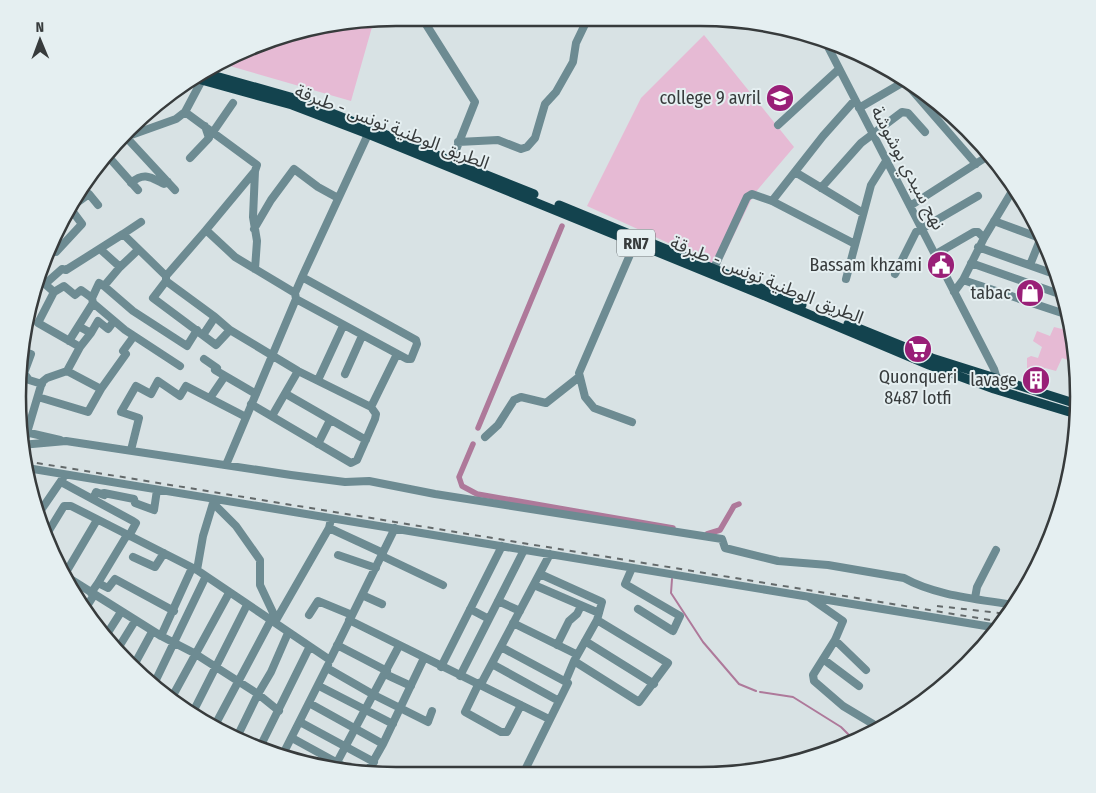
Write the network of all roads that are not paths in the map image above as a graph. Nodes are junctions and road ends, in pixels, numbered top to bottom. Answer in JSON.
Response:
{"nodes":[{"id":1,"x":427,"y":26,"type":"edge"},
{"id":2,"x":584,"y":26,"type":"edge"},
{"id":3,"x":829,"y":50,"type":"edge"},
{"id":4,"x":839,"y":69,"type":"junction"},
{"id":5,"x":206,"y":79,"type":"edge"},
{"id":6,"x":898,"y":85,"type":"edge"},
{"id":7,"x":196,"y":86,"type":"edge"},
{"id":8,"x":918,"y":98,"type":"edge"},
{"id":9,"x":233,"y":103,"type":"dead end"},
{"id":10,"x":857,"y":104,"type":"junction"},
{"id":11,"x":185,"y":112,"type":"junction"},
{"id":12,"x":778,"y":125,"type":"dead end"},
{"id":13,"x":205,"y":126,"type":"junction"},
{"id":14,"x":139,"y":131,"type":"edge"},
{"id":15,"x":369,"y":131,"type":"junction"},
{"id":16,"x":213,"y":132,"type":"junction"},
{"id":17,"x":925,"y":132,"type":"dead end"},
{"id":18,"x":873,"y":134,"type":"junction"},
{"id":19,"x":129,"y":141,"type":"edge"},
{"id":20,"x":458,"y":142,"type":"junction"},
{"id":21,"x":190,"y":158,"type":"dead end"},
{"id":22,"x":111,"y":160,"type":"edge"},
{"id":23,"x":886,"y":160,"type":"junction"},
{"id":24,"x":984,"y":160,"type":"edge"},
{"id":25,"x":450,"y":164,"type":"junction"},
{"id":26,"x":976,"y":164,"type":"junction"},
{"id":27,"x":255,"y":171,"type":"junction"},
{"id":28,"x":795,"y":172,"type":"junction"},
{"id":29,"x":168,"y":182,"type":"junction"},
{"id":30,"x":131,"y":183,"type":"junction"},
{"id":31,"x":821,"y":188,"type":"junction"},
{"id":32,"x":138,"y":190,"type":"dead end"},
{"id":33,"x":175,"y":190,"type":"dead end"},
{"id":34,"x":1010,"y":195,"type":"edge"},
{"id":35,"x":978,"y":196,"type":"dead end"},
{"id":36,"x":85,"y":197,"type":"edge"},
{"id":37,"x":338,"y":198,"type":"junction"},
{"id":38,"x":772,"y":201,"type":"junction"},
{"id":39,"x":98,"y":205,"type":"dead end"},
{"id":40,"x":910,"y":206,"type":"junction"},
{"id":41,"x":75,"y":213,"type":"edge"},
{"id":42,"x":863,"y":213,"type":"junction"},
{"id":43,"x":994,"y":221,"type":"junction"},
{"id":44,"x":141,"y":222,"type":"dead end"},
{"id":45,"x":254,"y":229,"type":"junction"},
{"id":46,"x":922,"y":229,"type":"junction"},
{"id":47,"x":206,"y":230,"type":"junction"},
{"id":48,"x":1032,"y":233,"type":"edge"},
{"id":49,"x":123,"y":234,"type":"junction"},
{"id":50,"x":984,"y":238,"type":"junction"},
{"id":51,"x":635,"y":243,"type":"junction"},
{"id":52,"x":855,"y":244,"type":"junction"},
{"id":53,"x":1038,"y":245,"type":"edge"},
{"id":54,"x":978,"y":247,"type":"junction"},
{"id":55,"x":100,"y":250,"type":"junction"},
{"id":56,"x":138,"y":250,"type":"junction"},
{"id":57,"x":55,"y":252,"type":"edge"},
{"id":58,"x":936,"y":254,"type":"junction"},
{"id":59,"x":971,"y":263,"type":"junction"},
{"id":60,"x":1030,"y":265,"type":"junction"},
{"id":61,"x":120,"y":267,"type":"junction"},
{"id":62,"x":714,"y":268,"type":"junction"},
{"id":63,"x":255,"y":269,"type":"junction"},
{"id":64,"x":1048,"y":272,"type":"edge"},
{"id":65,"x":895,"y":274,"type":"dead end"},
{"id":66,"x":302,"y":277,"type":"junction"},
{"id":67,"x":166,"y":279,"type":"junction"},
{"id":68,"x":846,"y":279,"type":"dead end"},
{"id":69,"x":733,"y":280,"type":"junction"},
{"id":70,"x":963,"y":280,"type":"junction"},
{"id":71,"x":45,"y":281,"type":"edge"},
{"id":72,"x":1022,"y":282,"type":"junction"},
{"id":73,"x":44,"y":283,"type":"edge"},
{"id":74,"x":104,"y":286,"type":"junction"},
{"id":75,"x":54,"y":292,"type":"junction"},
{"id":76,"x":954,"y":292,"type":"junction"},
{"id":77,"x":1055,"y":293,"type":"edge"},
{"id":78,"x":295,"y":296,"type":"junction"},
{"id":79,"x":1017,"y":298,"type":"junction"},
{"id":80,"x":92,"y":300,"type":"junction"},
{"id":81,"x":1060,"y":312,"type":"edge"},
{"id":82,"x":215,"y":317,"type":"junction"},
{"id":83,"x":114,"y":321,"type":"junction"},
{"id":84,"x":344,"y":326,"type":"junction"},
{"id":85,"x":80,"y":327,"type":"junction"},
{"id":86,"x":230,"y":330,"type":"junction"},
{"id":87,"x":91,"y":333,"type":"junction"},
{"id":88,"x":200,"y":333,"type":"junction"},
{"id":89,"x":134,"y":336,"type":"junction"},
{"id":90,"x":362,"y":336,"type":"junction"},
{"id":91,"x":69,"y":341,"type":"junction"},
{"id":92,"x":80,"y":347,"type":"junction"},
{"id":93,"x":273,"y":354,"type":"junction"},
{"id":94,"x":397,"y":354,"type":"junction"},
{"id":95,"x":204,"y":358,"type":"dead end"},
{"id":96,"x":180,"y":366,"type":"dead end"},
{"id":97,"x":298,"y":371,"type":"junction"},
{"id":98,"x":67,"y":372,"type":"junction"},
{"id":99,"x":345,"y":374,"type":"dead end"},
{"id":100,"x":225,"y":376,"type":"junction"},
{"id":101,"x":27,"y":377,"type":"edge"},
{"id":102,"x":579,"y":377,"type":"junction"},
{"id":103,"x":997,"y":379,"type":"junction"},
{"id":104,"x":318,"y":380,"type":"junction"},
{"id":105,"x":42,"y":384,"type":"junction"},
{"id":106,"x":102,"y":389,"type":"junction"},
{"id":107,"x":994,"y":389,"type":"junction"},
{"id":108,"x":256,"y":394,"type":"junction"},
{"id":109,"x":286,"y":394,"type":"junction"},
{"id":110,"x":38,"y":398,"type":"junction"},
{"id":111,"x":210,"y":398,"type":"junction"},
{"id":112,"x":1070,"y":402,"type":"edge"},
{"id":113,"x":251,"y":404,"type":"junction"},
{"id":114,"x":371,"y":407,"type":"junction"},
{"id":115,"x":1069,"y":412,"type":"edge"},
{"id":116,"x":272,"y":416,"type":"junction"},
{"id":117,"x":246,"y":418,"type":"junction"},
{"id":118,"x":330,"y":420,"type":"junction"},
{"id":119,"x":632,"y":422,"type":"dead end"},
{"id":120,"x":27,"y":424,"type":"edge"},
{"id":121,"x":28,"y":433,"type":"edge"},
{"id":122,"x":485,"y":436,"type":"dead end"},
{"id":123,"x":366,"y":440,"type":"junction"},
{"id":124,"x":66,"y":441,"type":"junction"},
{"id":125,"x":318,"y":444,"type":"junction"},
{"id":126,"x":29,"y":445,"type":"edge"},
{"id":127,"x":131,"y":450,"type":"junction"},
{"id":128,"x":226,"y":465,"type":"junction"},
{"id":129,"x":33,"y":470,"type":"edge"},
{"id":130,"x":63,"y":478,"type":"junction"},
{"id":131,"x":157,"y":490,"type":"junction"},
{"id":132,"x":97,"y":501,"type":"junction"},
{"id":133,"x":214,"y":501,"type":"junction"},
{"id":134,"x":43,"y":507,"type":"edge"},
{"id":135,"x":94,"y":518,"type":"junction"},
{"id":136,"x":331,"y":519,"type":"junction"},
{"id":137,"x":50,"y":528,"type":"edge"},
{"id":138,"x":329,"y":528,"type":"junction"},
{"id":139,"x":395,"y":528,"type":"junction"},
{"id":140,"x":128,"y":535,"type":"junction"},
{"id":141,"x":502,"y":546,"type":"junction"},
{"id":142,"x":524,"y":550,"type":"junction"},
{"id":143,"x":996,"y":550,"type":"dead end"},
{"id":144,"x":164,"y":553,"type":"junction"},
{"id":145,"x":338,"y":554,"type":"dead end"},
{"id":146,"x":383,"y":554,"type":"junction"},
{"id":147,"x":550,"y":554,"type":"junction"},
{"id":148,"x":133,"y":557,"type":"dead end"},
{"id":149,"x":68,"y":568,"type":"edge"},
{"id":150,"x":376,"y":568,"type":"junction"},
{"id":151,"x":632,"y":568,"type":"junction"},
{"id":152,"x":194,"y":569,"type":"junction"},
{"id":153,"x":540,"y":574,"type":"junction"},
{"id":154,"x":206,"y":576,"type":"junction"},
{"id":155,"x":98,"y":583,"type":"junction"},
{"id":156,"x":77,"y":584,"type":"edge"},
{"id":157,"x":443,"y":585,"type":"dead end"},
{"id":158,"x":534,"y":585,"type":"junction"},
{"id":159,"x":228,"y":593,"type":"junction"},
{"id":160,"x":92,"y":594,"type":"junction"},
{"id":161,"x":362,"y":595,"type":"junction"},
{"id":162,"x":806,"y":596,"type":"junction"},
{"id":163,"x":975,"y":598,"type":"junction"},
{"id":164,"x":89,"y":601,"type":"edge"},
{"id":165,"x":498,"y":601,"type":"junction"},
{"id":166,"x":382,"y":604,"type":"dead end"},
{"id":167,"x":1006,"y":604,"type":"edge"},
{"id":168,"x":247,"y":605,"type":"junction"},
{"id":169,"x":581,"y":606,"type":"junction"},
{"id":170,"x":470,"y":610,"type":"junction"},
{"id":171,"x":638,"y":610,"type":"dead end"},
{"id":172,"x":174,"y":611,"type":"junction"},
{"id":173,"x":520,"y":611,"type":"junction"},
{"id":174,"x":121,"y":612,"type":"junction"},
{"id":175,"x":309,"y":615,"type":"dead end"},
{"id":176,"x":598,"y":617,"type":"junction"},
{"id":177,"x":351,"y":618,"type":"junction"},
{"id":178,"x":489,"y":619,"type":"junction"},
{"id":179,"x":274,"y":620,"type":"junction"},
{"id":180,"x":135,"y":621,"type":"junction"},
{"id":181,"x":513,"y":623,"type":"junction"},
{"id":182,"x":989,"y":627,"type":"edge"},
{"id":183,"x":109,"y":630,"type":"edge"},
{"id":184,"x":152,"y":632,"type":"junction"},
{"id":185,"x":288,"y":633,"type":"junction"},
{"id":186,"x":161,"y":636,"type":"junction"},
{"id":187,"x":835,"y":640,"type":"junction"},
{"id":188,"x":585,"y":641,"type":"junction"},
{"id":189,"x":174,"y":642,"type":"junction"},
{"id":190,"x":121,"y":644,"type":"edge"},
{"id":191,"x":337,"y":645,"type":"junction"},
{"id":192,"x":557,"y":645,"type":"junction"},
{"id":193,"x":399,"y":646,"type":"junction"},
{"id":194,"x":500,"y":647,"type":"junction"},
{"id":195,"x":309,"y":648,"type":"junction"},
{"id":196,"x":194,"y":653,"type":"junction"},
{"id":197,"x":424,"y":658,"type":"junction"},
{"id":198,"x":575,"y":658,"type":"junction"},
{"id":199,"x":823,"y":659,"type":"junction"},
{"id":200,"x":137,"y":660,"type":"edge"},
{"id":201,"x":328,"y":664,"type":"junction"},
{"id":202,"x":492,"y":664,"type":"junction"},
{"id":203,"x":441,"y":667,"type":"junction"},
{"id":204,"x":217,"y":668,"type":"junction"},
{"id":205,"x":866,"y":670,"type":"dead end"},
{"id":206,"x":386,"y":672,"type":"junction"},
{"id":207,"x":460,"y":676,"type":"junction"},
{"id":208,"x":157,"y":679,"type":"edge"},
{"id":209,"x":238,"y":680,"type":"junction"},
{"id":210,"x":566,"y":680,"type":"junction"},
{"id":211,"x":480,"y":684,"type":"junction"},
{"id":212,"x":654,"y":684,"type":"junction"},
{"id":213,"x":319,"y":686,"type":"junction"},
{"id":214,"x":411,"y":686,"type":"junction"},
{"id":215,"x":859,"y":686,"type":"dead end"},
{"id":216,"x":174,"y":692,"type":"edge"},
{"id":217,"x":258,"y":694,"type":"junction"},
{"id":218,"x":374,"y":695,"type":"junction"},
{"id":219,"x":559,"y":701,"type":"junction"},
{"id":220,"x":309,"y":704,"type":"junction"},
{"id":221,"x":521,"y":705,"type":"junction"},
{"id":222,"x":196,"y":707,"type":"edge"},
{"id":223,"x":400,"y":708,"type":"junction"},
{"id":224,"x":279,"y":710,"type":"junction"},
{"id":225,"x":365,"y":710,"type":"junction"},
{"id":226,"x":432,"y":711,"type":"dead end"},
{"id":227,"x":550,"y":719,"type":"junction"},
{"id":228,"x":218,"y":721,"type":"edge"},
{"id":229,"x":300,"y":722,"type":"junction"},
{"id":230,"x":393,"y":724,"type":"junction"},
{"id":231,"x":873,"y":724,"type":"dead end"},
{"id":232,"x":356,"y":728,"type":"junction"},
{"id":233,"x":239,"y":732,"type":"edge"},
{"id":234,"x":292,"y":738,"type":"junction"},
{"id":235,"x":263,"y":742,"type":"edge"},
{"id":236,"x":383,"y":744,"type":"junction"},
{"id":237,"x":344,"y":746,"type":"junction"},
{"id":238,"x":286,"y":750,"type":"edge"},
{"id":239,"x":329,"y":761,"type":"edge"},
{"id":240,"x":337,"y":762,"type":"edge"},
{"id":241,"x":374,"y":762,"type":"junction"},
{"id":242,"x":371,"y":766,"type":"edge"},
{"id":243,"x":527,"y":767,"type":"edge"}],
"edges":[{"from":1,"to":20,"type":"street"},
{"from":2,"to":20,"type":"street"},
{"from":3,"to":4,"type":"street","name":"نهج سيدي بوشوشة"},
{"from":4,"to":10,"type":"street","name":"نهج سيدي بوشوشة"},
{"from":4,"to":12,"type":"street"},
{"from":5,"to":15,"type":"main road","name":"الطريق الوطنية تونس - طبرقة","number":"RN7"},
{"from":6,"to":10,"type":"street"},
{"from":7,"to":11,"type":"street"},
{"from":8,"to":26,"type":"street"},
{"from":9,"to":16,"type":"street"},
{"from":10,"to":18,"type":"street","name":"نهج سيدي بوشوشة"},
{"from":10,"to":28,"type":"street"},
{"from":11,"to":13,"type":"street"},
{"from":11,"to":14,"type":"street"},
{"from":13,"to":16,"type":"street"},
{"from":13,"to":21,"type":"street"},
{"from":15,"to":25,"type":"main road","name":"الطريق الوطنية تونس - طبرقة","number":"RN7"},
{"from":15,"to":37,"type":"street"},
{"from":16,"to":27,"type":"street"},
{"from":17,"to":18,"type":"street"},
{"from":18,"to":23,"type":"street","name":"نهج سيدي بوشوشة"},
{"from":18,"to":31,"type":"street"},
{"from":19,"to":29,"type":"street"},
{"from":20,"to":25,"type":"street"},
{"from":22,"to":30,"type":"street"},
{"from":23,"to":40,"type":"street","name":"نهج سيدي بوشوشة"},
{"from":23,"to":42,"type":"street"},
{"from":24,"to":26,"type":"street"},
{"from":25,"to":51,"type":"main road","name":"الطريق الوطنية تونس - طبرقة","number":"RN7"},
{"from":25,"to":62,"type":"main road","name":"الطريق الوطنية تونس - طبرقة","number":"RN7"},
{"from":26,"to":40,"type":"street"},
{"from":27,"to":45,"type":"street"},
{"from":27,"to":47,"type":"street"},
{"from":28,"to":31,"type":"street"},
{"from":28,"to":38,"type":"street"},
{"from":29,"to":30,"type":"street"},
{"from":29,"to":33,"type":"street"},
{"from":30,"to":32,"type":"street"},
{"from":31,"to":42,"type":"street"},
{"from":34,"to":43,"type":"street"},
{"from":35,"to":46,"type":"street"},
{"from":36,"to":39,"type":"street"},
{"from":37,"to":45,"type":"street"},
{"from":37,"to":66,"type":"street"},
{"from":38,"to":52,"type":"street"},
{"from":38,"to":62,"type":"street"},
{"from":40,"to":46,"type":"street","name":"نهج سيدي بوشوشة"},
{"from":41,"to":57,"type":"street"},
{"from":42,"to":52,"type":"street"},
{"from":43,"to":48,"type":"street"},
{"from":43,"to":50,"type":"street"},
{"from":44,"to":49,"type":"street"},
{"from":45,"to":63,"type":"street"},
{"from":46,"to":58,"type":"street","name":"نهج سيدي بوشوشة"},
{"from":46,"to":65,"type":"street"},
{"from":47,"to":63,"type":"street"},
{"from":47,"to":67,"type":"street"},
{"from":49,"to":55,"type":"street"},
{"from":49,"to":56,"type":"street"},
{"from":50,"to":54,"type":"street"},
{"from":50,"to":58,"type":"street"},
{"from":51,"to":69,"type":"main road","name":"الطريق الوطنية تونس - طبرقة","number":"RN7"},
{"from":51,"to":102,"type":"street"},
{"from":52,"to":68,"type":"street"},
{"from":53,"to":60,"type":"street"},
{"from":54,"to":59,"type":"street"},
{"from":54,"to":60,"type":"street"},
{"from":55,"to":61,"type":"street"},
{"from":55,"to":71,"type":"street"},
{"from":56,"to":61,"type":"street"},
{"from":56,"to":67,"type":"street"},
{"from":58,"to":76,"type":"street","name":"نهج سيدي بوشوشة"},
{"from":59,"to":70,"type":"street"},
{"from":59,"to":72,"type":"street"},
{"from":60,"to":64,"type":"street"},
{"from":61,"to":74,"type":"street"},
{"from":62,"to":69,"type":"main road","name":"الطريق الوطنية تونس - طبرقة","number":"RN7"},
{"from":63,"to":78,"type":"street"},
{"from":66,"to":78,"type":"street"},
{"from":66,"to":94,"type":"street"},
{"from":67,"to":82,"type":"street"},
{"from":67,"to":88,"type":"street"},
{"from":69,"to":103,"type":"main road","name":"الطريق الوطنية تونس - طبرقة","number":"RN7"},
{"from":69,"to":107,"type":"main road","name":"الطريق الوطنية تونس - طبرقة","number":"RN7"},
{"from":70,"to":76,"type":"street"},
{"from":70,"to":79,"type":"street"},
{"from":72,"to":77,"type":"street"},
{"from":72,"to":79,"type":"street"},
{"from":73,"to":75,"type":"street"},
{"from":74,"to":80,"type":"street"},
{"from":74,"to":88,"type":"street"},
{"from":75,"to":80,"type":"street"},
{"from":75,"to":91,"type":"street"},
{"from":76,"to":103,"type":"street","name":"نهج سيدي بوشوشة"},
{"from":78,"to":84,"type":"street"},
{"from":78,"to":93,"type":"street"},
{"from":79,"to":81,"type":"street"},
{"from":80,"to":83,"type":"street"},
{"from":80,"to":85,"type":"street"},
{"from":82,"to":86,"type":"street"},
{"from":82,"to":88,"type":"street"},
{"from":83,"to":87,"type":"street"},
{"from":83,"to":89,"type":"street"},
{"from":84,"to":90,"type":"street"},
{"from":84,"to":104,"type":"street"},
{"from":85,"to":87,"type":"street"},
{"from":85,"to":91,"type":"street"},
{"from":86,"to":88,"type":"street"},
{"from":86,"to":93,"type":"street"},
{"from":87,"to":92,"type":"street"},
{"from":89,"to":96,"type":"street"},
{"from":89,"to":106,"type":"street"},
{"from":90,"to":94,"type":"street"},
{"from":90,"to":99,"type":"street"},
{"from":91,"to":92,"type":"street"},
{"from":92,"to":98,"type":"street"},
{"from":93,"to":97,"type":"street"},
{"from":93,"to":108,"type":"street"},
{"from":94,"to":114,"type":"street"},
{"from":95,"to":100,"type":"street"},
{"from":97,"to":104,"type":"street"},
{"from":97,"to":109,"type":"street"},
{"from":98,"to":105,"type":"street"},
{"from":98,"to":106,"type":"street"},
{"from":100,"to":108,"type":"street"},
{"from":100,"to":111,"type":"street"},
{"from":101,"to":105,"type":"street"},
{"from":102,"to":119,"type":"street"},
{"from":102,"to":122,"type":"street"},
{"from":103,"to":107,"type":"street"},
{"from":103,"to":112,"type":"main road","name":"الطريق الوطنية تونس - طبرقة","number":"RN7"},
{"from":104,"to":114,"type":"street"},
{"from":105,"to":110,"type":"street"},
{"from":106,"to":110,"type":"street"},
{"from":107,"to":115,"type":"main road","name":"الطريق الوطنية تونس - طبرقة","number":"RN7"},
{"from":108,"to":113,"type":"street"},
{"from":109,"to":116,"type":"street"},
{"from":109,"to":118,"type":"street"},
{"from":110,"to":120,"type":"street"},
{"from":111,"to":117,"type":"street"},
{"from":111,"to":127,"type":"street"},
{"from":113,"to":116,"type":"street"},
{"from":113,"to":117,"type":"street"},
{"from":114,"to":123,"type":"street"},
{"from":116,"to":125,"type":"street"},
{"from":117,"to":128,"type":"street"},
{"from":118,"to":123,"type":"street"},
{"from":118,"to":125,"type":"street"},
{"from":121,"to":124,"type":"street"},
{"from":123,"to":125,"type":"street"},
{"from":124,"to":126,"type":"street"},
{"from":124,"to":127,"type":"street"},
{"from":127,"to":128,"type":"street"},
{"from":128,"to":163,"type":"street"},
{"from":129,"to":130,"type":"street"},
{"from":130,"to":131,"type":"street"},
{"from":130,"to":132,"type":"street"},
{"from":130,"to":134,"type":"street"},
{"from":131,"to":132,"type":"street"},
{"from":131,"to":133,"type":"street"},
{"from":132,"to":135,"type":"street"},
{"from":132,"to":140,"type":"street"},
{"from":133,"to":136,"type":"street"},
{"from":133,"to":152,"type":"street"},
{"from":133,"to":179,"type":"street"},
{"from":135,"to":137,"type":"street"},
{"from":135,"to":140,"type":"street"},
{"from":135,"to":149,"type":"street"},
{"from":136,"to":138,"type":"street"},
{"from":136,"to":139,"type":"street"},
{"from":138,"to":146,"type":"street"},
{"from":138,"to":179,"type":"street"},
{"from":139,"to":141,"type":"street"},
{"from":139,"to":146,"type":"street"},
{"from":140,"to":144,"type":"street"},
{"from":140,"to":155,"type":"street"},
{"from":141,"to":142,"type":"street"},
{"from":141,"to":170,"type":"street"},
{"from":142,"to":147,"type":"street"},
{"from":142,"to":165,"type":"street"},
{"from":143,"to":163,"type":"street"},
{"from":144,"to":148,"type":"street"},
{"from":144,"to":152,"type":"street"},
{"from":145,"to":150,"type":"street"},
{"from":146,"to":150,"type":"street"},
{"from":146,"to":157,"type":"street"},
{"from":147,"to":151,"type":"street"},
{"from":147,"to":153,"type":"street"},
{"from":150,"to":161,"type":"street"},
{"from":151,"to":162,"type":"street"},
{"from":151,"to":171,"type":"street"},
{"from":152,"to":154,"type":"street"},
{"from":152,"to":172,"type":"street"},
{"from":153,"to":158,"type":"street"},
{"from":153,"to":176,"type":"street"},
{"from":154,"to":159,"type":"street"},
{"from":154,"to":189,"type":"street"},
{"from":155,"to":160,"type":"street"},
{"from":155,"to":172,"type":"street"},
{"from":156,"to":160,"type":"street"},
{"from":158,"to":169,"type":"street"},
{"from":158,"to":173,"type":"street"},
{"from":159,"to":168,"type":"street"},
{"from":159,"to":196,"type":"street"},
{"from":160,"to":164,"type":"street"},
{"from":160,"to":174,"type":"street"},
{"from":161,"to":166,"type":"street"},
{"from":161,"to":177,"type":"street"},
{"from":162,"to":182,"type":"street"},
{"from":162,"to":187,"type":"street"},
{"from":163,"to":167,"type":"street"},
{"from":165,"to":173,"type":"street"},
{"from":165,"to":178,"type":"street"},
{"from":168,"to":179,"type":"street"},
{"from":168,"to":204,"type":"street"},
{"from":169,"to":176,"type":"street"},
{"from":169,"to":192,"type":"street"},
{"from":170,"to":178,"type":"street"},
{"from":170,"to":203,"type":"street"},
{"from":172,"to":186,"type":"street"},
{"from":173,"to":181,"type":"street"},
{"from":174,"to":180,"type":"street"},
{"from":174,"to":183,"type":"street"},
{"from":175,"to":177,"type":"street"},
{"from":176,"to":188,"type":"street"},
{"from":176,"to":212,"type":"street"},
{"from":177,"to":191,"type":"street"},
{"from":177,"to":193,"type":"street"},
{"from":178,"to":207,"type":"street"},
{"from":179,"to":185,"type":"street"},
{"from":179,"to":209,"type":"street"},
{"from":180,"to":184,"type":"street"},
{"from":180,"to":190,"type":"street"},
{"from":181,"to":192,"type":"street"},
{"from":181,"to":194,"type":"street"},
{"from":184,"to":186,"type":"street"},
{"from":184,"to":200,"type":"street"},
{"from":185,"to":195,"type":"street"},
{"from":185,"to":217,"type":"street"},
{"from":186,"to":189,"type":"street"},
{"from":187,"to":199,"type":"street"},
{"from":187,"to":205,"type":"street"},
{"from":188,"to":198,"type":"street"},
{"from":188,"to":212,"type":"street"},
{"from":189,"to":196,"type":"street"},
{"from":189,"to":208,"type":"street"},
{"from":191,"to":201,"type":"street"},
{"from":191,"to":206,"type":"street"},
{"from":192,"to":198,"type":"street"},
{"from":193,"to":197,"type":"street"},
{"from":193,"to":206,"type":"street"},
{"from":194,"to":202,"type":"street"},
{"from":194,"to":210,"type":"street"},
{"from":195,"to":201,"type":"street"},
{"from":195,"to":224,"type":"street"},
{"from":196,"to":204,"type":"street"},
{"from":196,"to":216,"type":"street"},
{"from":197,"to":203,"type":"street"},
{"from":197,"to":214,"type":"street"},
{"from":198,"to":210,"type":"street"},
{"from":198,"to":212,"type":"street"},
{"from":199,"to":215,"type":"street"},
{"from":199,"to":231,"type":"street"},
{"from":201,"to":213,"type":"street"},
{"from":201,"to":218,"type":"street"},
{"from":202,"to":211,"type":"street"},
{"from":202,"to":219,"type":"street"},
{"from":203,"to":207,"type":"street"},
{"from":204,"to":209,"type":"street"},
{"from":204,"to":222,"type":"street"},
{"from":206,"to":214,"type":"street"},
{"from":206,"to":218,"type":"street"},
{"from":207,"to":211,"type":"street"},
{"from":209,"to":217,"type":"street"},
{"from":209,"to":228,"type":"street"},
{"from":210,"to":219,"type":"street"},
{"from":211,"to":221,"type":"street"},
{"from":211,"to":221,"type":"street"},
{"from":213,"to":220,"type":"street"},
{"from":213,"to":225,"type":"street"},
{"from":214,"to":223,"type":"street"},
{"from":217,"to":224,"type":"street"},
{"from":217,"to":233,"type":"street"},
{"from":218,"to":223,"type":"street"},
{"from":218,"to":225,"type":"street"},
{"from":219,"to":227,"type":"street"},
{"from":220,"to":229,"type":"street"},
{"from":220,"to":232,"type":"street"},
{"from":221,"to":227,"type":"street"},
{"from":223,"to":226,"type":"street"},
{"from":223,"to":230,"type":"street"},
{"from":224,"to":235,"type":"street"},
{"from":225,"to":230,"type":"street"},
{"from":225,"to":232,"type":"street"},
{"from":227,"to":243,"type":"street"},
{"from":229,"to":234,"type":"street"},
{"from":229,"to":237,"type":"street"},
{"from":230,"to":236,"type":"street"},
{"from":232,"to":236,"type":"street"},
{"from":232,"to":237,"type":"street"},
{"from":234,"to":238,"type":"street"},
{"from":234,"to":239,"type":"street"},
{"from":236,"to":241,"type":"street"},
{"from":237,"to":240,"type":"street"},
{"from":237,"to":241,"type":"street"},
{"from":241,"to":242,"type":"street"}]}
